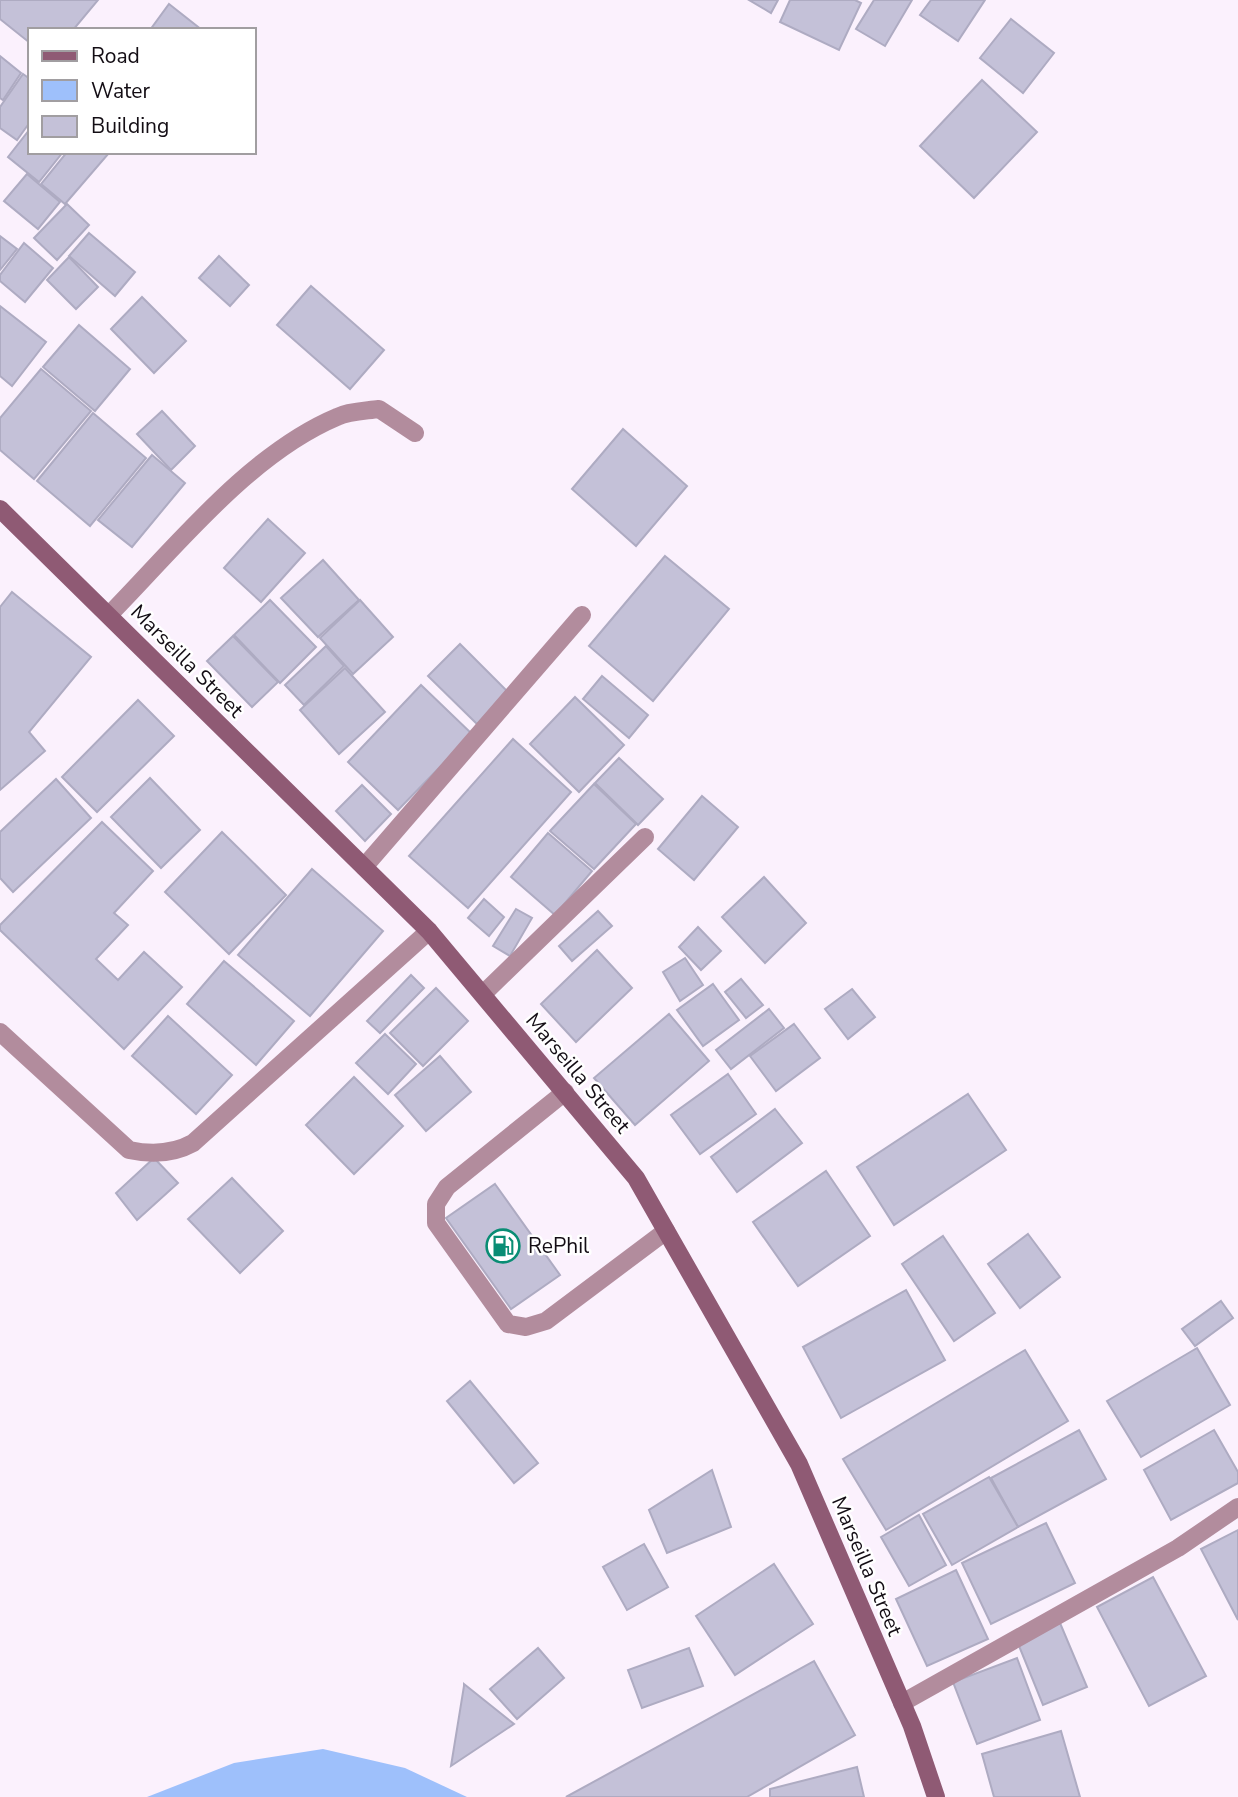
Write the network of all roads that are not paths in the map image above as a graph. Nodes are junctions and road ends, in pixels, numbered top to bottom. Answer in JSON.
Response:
{"nodes":[{"id":1,"x":415,"y":433,"type":"dead end"},
{"id":2,"x":0,"y":509,"type":"edge"},
{"id":3,"x":109,"y":615,"type":"junction"},
{"id":4,"x":582,"y":615,"type":"dead end"},
{"id":5,"x":645,"y":837,"type":"dead end"},
{"id":6,"x":364,"y":867,"type":"junction"},
{"id":7,"x":429,"y":931,"type":"junction"},
{"id":8,"x":483,"y":994,"type":"junction"},
{"id":9,"x":0,"y":1032,"type":"edge"},
{"id":10,"x":565,"y":1092,"type":"junction"},
{"id":11,"x":666,"y":1231,"type":"junction"},
{"id":12,"x":1238,"y":1507,"type":"edge"},
{"id":13,"x":902,"y":1703,"type":"junction"},
{"id":14,"x":936,"y":1797,"type":"edge"}],
"edges":[{"from":1,"to":3,"type":"street"},
{"from":2,"to":3,"type":"main road","name":"Marseilla Street"},
{"from":3,"to":6,"type":"main road","name":"Marseilla Street"},
{"from":4,"to":6,"type":"street"},
{"from":5,"to":8,"type":"street"},
{"from":6,"to":7,"type":"main road","name":"Marseilla Street"},
{"from":7,"to":8,"type":"main road","name":"Marseilla Street"},
{"from":7,"to":9,"type":"street"},
{"from":8,"to":10,"type":"main road","name":"Marseilla Street"},
{"from":10,"to":11,"type":"main road","name":"Marseilla Street"},
{"from":10,"to":11,"type":"street"},
{"from":11,"to":13,"type":"main road","name":"Marseilla Street"},
{"from":12,"to":13,"type":"street"},
{"from":13,"to":14,"type":"main road","name":"Marseilla Street"}]}
